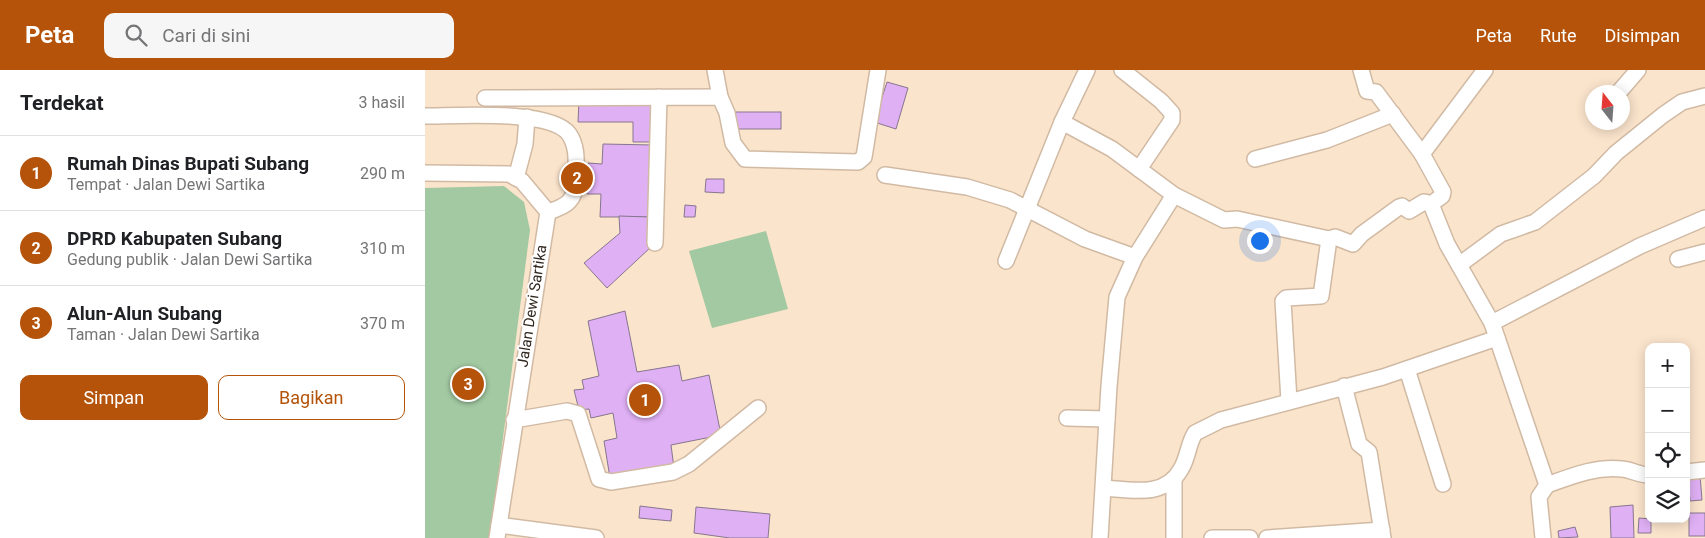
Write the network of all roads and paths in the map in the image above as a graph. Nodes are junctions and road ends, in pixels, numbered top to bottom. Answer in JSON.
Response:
{"nodes":[{"id":1,"x":715,"y":70,"type":"edge"},
{"id":2,"x":878,"y":70,"type":"edge"},
{"id":3,"x":1087,"y":70,"type":"edge"},
{"id":4,"x":1122,"y":70,"type":"edge"},
{"id":5,"x":1361,"y":70,"type":"edge"},
{"id":6,"x":1485,"y":70,"type":"edge"},
{"id":7,"x":1638,"y":70,"type":"edge"},
{"id":8,"x":1625,"y":85,"type":"edge"},
{"id":9,"x":1705,"y":96,"type":"edge"},
{"id":10,"x":659,"y":97,"type":"junction"},
{"id":11,"x":719,"y":97,"type":"junction"},
{"id":12,"x":485,"y":98,"type":"dead end"},
{"id":13,"x":1393,"y":114,"type":"junction"},
{"id":14,"x":425,"y":116,"type":"edge"},
{"id":15,"x":527,"y":117,"type":"junction"},
{"id":16,"x":1062,"y":122,"type":"junction"},
{"id":17,"x":1422,"y":154,"type":"junction"},
{"id":18,"x":1255,"y":159,"type":"dead end"},
{"id":19,"x":1139,"y":169,"type":"junction"},
{"id":20,"x":425,"y":173,"type":"edge"},
{"id":21,"x":885,"y":175,"type":"dead end"},
{"id":22,"x":516,"y":178,"type":"junction"},
{"id":23,"x":1174,"y":195,"type":"junction"},
{"id":24,"x":1431,"y":204,"type":"junction"},
{"id":25,"x":1026,"y":209,"type":"junction"},
{"id":26,"x":548,"y":212,"type":"junction"},
{"id":27,"x":1705,"y":218,"type":"edge"},
{"id":28,"x":1329,"y":240,"type":"junction"},
{"id":29,"x":655,"y":244,"type":"dead end"},
{"id":30,"x":1705,"y":252,"type":"edge"},
{"id":31,"x":1135,"y":257,"type":"junction"},
{"id":32,"x":1678,"y":260,"type":"dead end"},
{"id":33,"x":1006,"y":261,"type":"dead end"},
{"id":34,"x":1459,"y":265,"type":"junction"},
{"id":35,"x":1494,"y":331,"type":"junction"},
{"id":36,"x":1407,"y":368,"type":"junction"},
{"id":37,"x":1344,"y":386,"type":"junction"},
{"id":38,"x":1289,"y":401,"type":"junction"},
{"id":39,"x":758,"y":408,"type":"dead end"},
{"id":40,"x":1067,"y":418,"type":"dead end"},
{"id":41,"x":1107,"y":419,"type":"junction"},
{"id":42,"x":514,"y":420,"type":"junction"},
{"id":43,"x":1705,"y":470,"type":"edge"},
{"id":44,"x":1690,"y":472,"type":"edge"},
{"id":45,"x":1645,"y":475,"type":"edge"},
{"id":46,"x":1174,"y":479,"type":"junction"},
{"id":47,"x":1443,"y":484,"type":"dead end"},
{"id":48,"x":1547,"y":485,"type":"junction"},
{"id":49,"x":1104,"y":488,"type":"junction"},
{"id":50,"x":498,"y":531,"type":"edge"},
{"id":51,"x":1382,"y":534,"type":"edge"},
{"id":52,"x":563,"y":536,"type":"edge"},
{"id":53,"x":596,"y":538,"type":"edge"},
{"id":54,"x":1100,"y":538,"type":"edge"},
{"id":55,"x":1174,"y":538,"type":"edge"},
{"id":56,"x":1212,"y":538,"type":"edge"},
{"id":57,"x":1250,"y":538,"type":"edge"},
{"id":58,"x":1267,"y":538,"type":"edge"},
{"id":59,"x":1543,"y":538,"type":"edge"}],
"edges":[{"from":1,"to":11,"type":"street"},
{"from":2,"to":11,"type":"street"},
{"from":3,"to":16,"type":"street"},
{"from":4,"to":19,"type":"street"},
{"from":5,"to":13,"type":"street"},
{"from":6,"to":17,"type":"street"},
{"from":7,"to":8,"type":"street"},
{"from":9,"to":34,"type":"street"},
{"from":10,"to":11,"type":"street"},
{"from":10,"to":12,"type":"street"},
{"from":10,"to":29,"type":"street"},
{"from":13,"to":17,"type":"street"},
{"from":13,"to":18,"type":"street"},
{"from":14,"to":15,"type":"street"},
{"from":15,"to":22,"type":"street"},
{"from":15,"to":26,"type":"street"},
{"from":16,"to":19,"type":"street"},
{"from":16,"to":25,"type":"street"},
{"from":17,"to":24,"type":"street"},
{"from":19,"to":23,"type":"street"},
{"from":20,"to":22,"type":"street"},
{"from":21,"to":25,"type":"street"},
{"from":22,"to":26,"type":"street"},
{"from":23,"to":28,"type":"street"},
{"from":23,"to":31,"type":"street"},
{"from":24,"to":28,"type":"street"},
{"from":24,"to":34,"type":"street"},
{"from":25,"to":31,"type":"street"},
{"from":25,"to":33,"type":"street"},
{"from":26,"to":42,"type":"street","name":"Jalan Dewi Sartika"},
{"from":27,"to":35,"type":"street"},
{"from":28,"to":38,"type":"street"},
{"from":30,"to":32,"type":"street"},
{"from":31,"to":41,"type":"street"},
{"from":34,"to":35,"type":"street"},
{"from":35,"to":36,"type":"street"},
{"from":35,"to":48,"type":"street"},
{"from":36,"to":37,"type":"street"},
{"from":36,"to":47,"type":"street"},
{"from":37,"to":38,"type":"street"},
{"from":37,"to":51,"type":"street"},
{"from":38,"to":46,"type":"street"},
{"from":39,"to":42,"type":"street"},
{"from":40,"to":41,"type":"street"},
{"from":41,"to":49,"type":"street"},
{"from":42,"to":50,"type":"street","name":"Jalan Dewi Sartika"},
{"from":43,"to":44,"type":"street"},
{"from":45,"to":48,"type":"street"},
{"from":46,"to":49,"type":"street"},
{"from":46,"to":55,"type":"street"},
{"from":48,"to":59,"type":"street"},
{"from":49,"to":54,"type":"street"},
{"from":50,"to":52,"type":"street"},
{"from":51,"to":58,"type":"street"},
{"from":52,"to":53,"type":"street"},
{"from":56,"to":57,"type":"street"}]}
